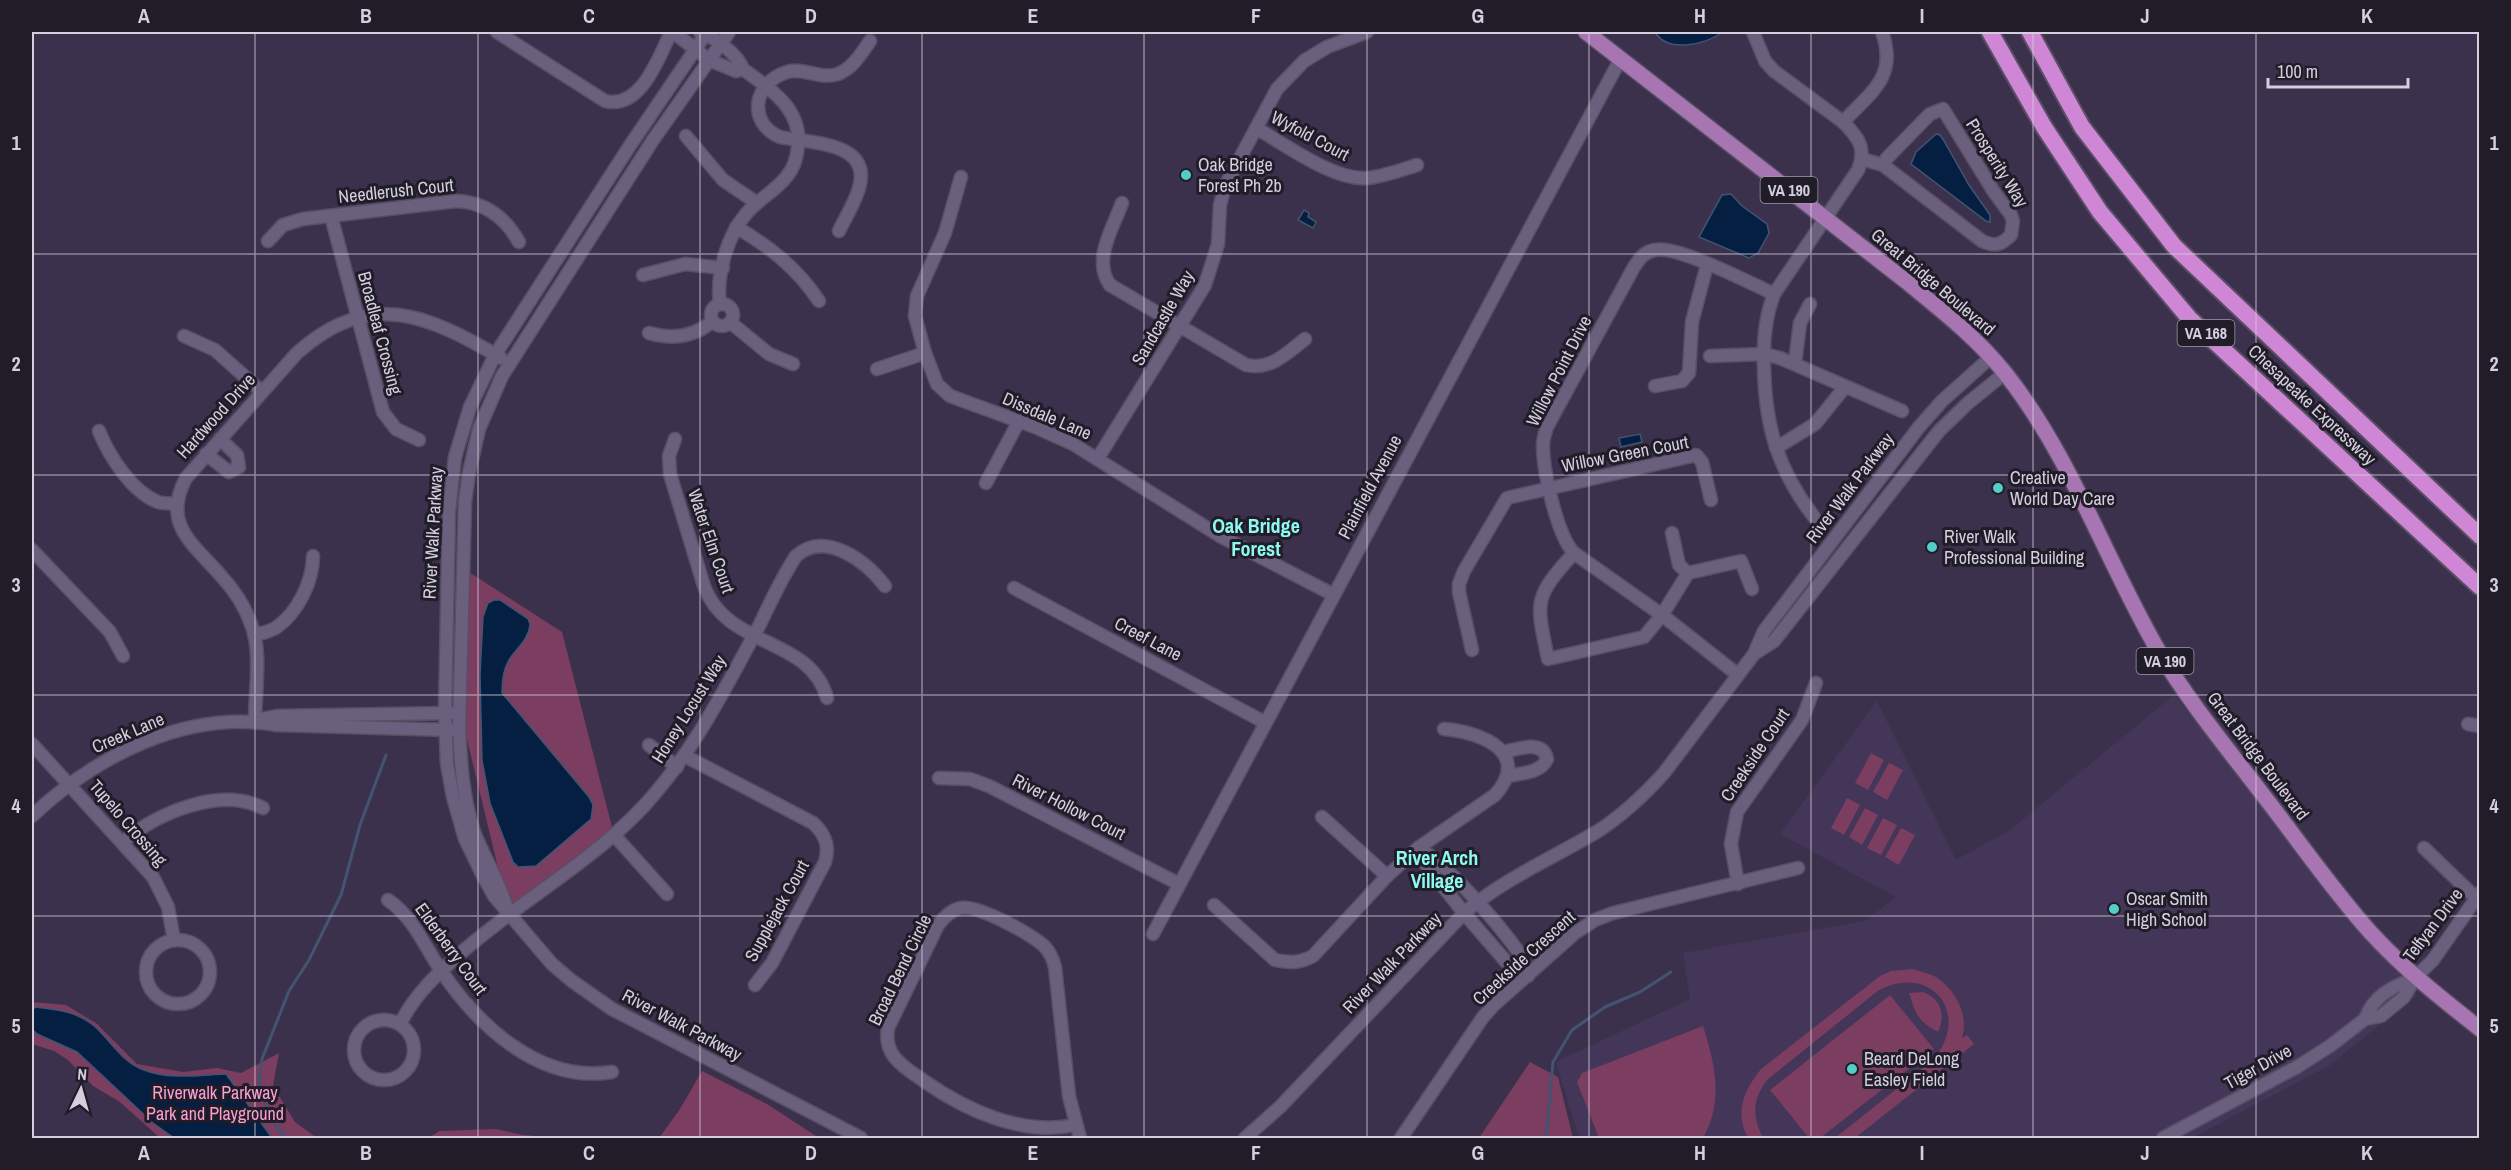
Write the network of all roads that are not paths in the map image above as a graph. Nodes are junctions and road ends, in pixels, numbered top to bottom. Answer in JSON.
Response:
{"nodes":[{"id":1,"x":497,"y":32,"type":"edge"},
{"id":2,"x":671,"y":32,"type":"edge"},
{"id":3,"x":676,"y":32,"type":"edge"},
{"id":4,"x":704,"y":32,"type":"edge"},
{"id":5,"x":729,"y":32,"type":"edge"},
{"id":6,"x":1366,"y":32,"type":"edge"},
{"id":7,"x":1586,"y":32,"type":"edge"},
{"id":8,"x":1753,"y":32,"type":"edge"},
{"id":9,"x":1882,"y":32,"type":"edge"},
{"id":10,"x":1990,"y":32,"type":"edge"},
{"id":11,"x":2030,"y":32,"type":"edge"},
{"id":12,"x":870,"y":41,"type":"dead end"},
{"id":13,"x":721,"y":43,"type":"junction"},
{"id":14,"x":694,"y":50,"type":"junction"},
{"id":15,"x":1621,"y":58,"type":"junction"},
{"id":16,"x":709,"y":60,"type":"junction"},
{"id":17,"x":742,"y":69,"type":"junction"},
{"id":18,"x":766,"y":86,"type":"junction"},
{"id":19,"x":1843,"y":122,"type":"junction"},
{"id":20,"x":1256,"y":128,"type":"junction"},
{"id":21,"x":686,"y":136,"type":"dead end"},
{"id":22,"x":799,"y":139,"type":"junction"},
{"id":23,"x":1862,"y":159,"type":"junction"},
{"id":24,"x":1418,"y":165,"type":"dead end"},
{"id":25,"x":1884,"y":165,"type":"junction"},
{"id":26,"x":961,"y":177,"type":"dead end"},
{"id":27,"x":757,"y":203,"type":"junction"},
{"id":28,"x":1122,"y":203,"type":"dead end"},
{"id":29,"x":331,"y":216,"type":"junction"},
{"id":30,"x":1824,"y":218,"type":"junction"},
{"id":31,"x":736,"y":227,"type":"junction"},
{"id":32,"x":839,"y":231,"type":"dead end"},
{"id":33,"x":268,"y":241,"type":"dead end"},
{"id":34,"x":519,"y":242,"type":"dead end"},
{"id":35,"x":1707,"y":265,"type":"junction"},
{"id":36,"x":723,"y":268,"type":"junction"},
{"id":37,"x":643,"y":275,"type":"dead end"},
{"id":38,"x":1774,"y":294,"type":"junction"},
{"id":39,"x":819,"y":301,"type":"dead end"},
{"id":40,"x":720,"y":304,"type":"junction"},
{"id":41,"x":1810,"y":304,"type":"dead end"},
{"id":42,"x":357,"y":319,"type":"junction"},
{"id":43,"x":713,"y":321,"type":"junction"},
{"id":44,"x":730,"y":322,"type":"junction"},
{"id":45,"x":1181,"y":326,"type":"junction"},
{"id":46,"x":649,"y":333,"type":"dead end"},
{"id":47,"x":184,"y":336,"type":"dead end"},
{"id":48,"x":1305,"y":339,"type":"dead end"},
{"id":49,"x":925,"y":353,"type":"junction"},
{"id":50,"x":1764,"y":354,"type":"junction"},
{"id":51,"x":495,"y":355,"type":"junction"},
{"id":52,"x":1710,"y":356,"type":"dead end"},
{"id":53,"x":1991,"y":357,"type":"junction"},
{"id":54,"x":1795,"y":363,"type":"junction"},
{"id":55,"x":510,"y":364,"type":"junction"},
{"id":56,"x":793,"y":364,"type":"dead end"},
{"id":57,"x":877,"y":369,"type":"dead end"},
{"id":58,"x":2005,"y":373,"type":"junction"},
{"id":59,"x":1655,"y":386,"type":"dead end"},
{"id":60,"x":1845,"y":387,"type":"junction"},
{"id":61,"x":262,"y":392,"type":"junction"},
{"id":62,"x":1902,"y":411,"type":"dead end"},
{"id":63,"x":1019,"y":422,"type":"junction"},
{"id":64,"x":99,"y":431,"type":"dead end"},
{"id":65,"x":220,"y":438,"type":"junction"},
{"id":66,"x":675,"y":439,"type":"dead end"},
{"id":67,"x":419,"y":440,"type":"dead end"},
{"id":68,"x":1776,"y":448,"type":"junction"},
{"id":69,"x":206,"y":454,"type":"junction"},
{"id":70,"x":1098,"y":458,"type":"junction"},
{"id":71,"x":986,"y":483,"type":"dead end"},
{"id":72,"x":1550,"y":487,"type":"junction"},
{"id":73,"x":1711,"y":500,"type":"dead end"},
{"id":74,"x":177,"y":504,"type":"junction"},
{"id":75,"x":1814,"y":517,"type":"dead end"},
{"id":76,"x":1672,"y":533,"type":"dead end"},
{"id":77,"x":2480,"y":536,"type":"edge"},
{"id":78,"x":32,"y":550,"type":"edge"},
{"id":79,"x":1574,"y":553,"type":"junction"},
{"id":80,"x":313,"y":556,"type":"dead end"},
{"id":81,"x":1688,"y":573,"type":"junction"},
{"id":82,"x":885,"y":586,"type":"dead end"},
{"id":83,"x":2480,"y":587,"type":"edge"},
{"id":84,"x":1014,"y":588,"type":"dead end"},
{"id":85,"x":1752,"y":589,"type":"dead end"},
{"id":86,"x":1332,"y":594,"type":"junction"},
{"id":87,"x":1662,"y":615,"type":"junction"},
{"id":88,"x":254,"y":635,"type":"junction"},
{"id":89,"x":753,"y":636,"type":"junction"},
{"id":90,"x":1472,"y":651,"type":"dead end"},
{"id":91,"x":1754,"y":654,"type":"junction"},
{"id":92,"x":123,"y":656,"type":"dead end"},
{"id":93,"x":1738,"y":675,"type":"junction"},
{"id":94,"x":1816,"y":683,"type":"dead end"},
{"id":95,"x":827,"y":698,"type":"dead end"},
{"id":96,"x":445,"y":713,"type":"junction"},
{"id":97,"x":460,"y":713,"type":"junction"},
{"id":98,"x":255,"y":721,"type":"junction"},
{"id":99,"x":1264,"y":722,"type":"junction"},
{"id":100,"x":1444,"y":729,"type":"dead end"},
{"id":101,"x":445,"y":730,"type":"junction"},
{"id":102,"x":459,"y":730,"type":"junction"},
{"id":103,"x":32,"y":744,"type":"edge"},
{"id":104,"x":649,"y":745,"type":"dead end"},
{"id":105,"x":1504,"y":752,"type":"junction"},
{"id":106,"x":685,"y":756,"type":"junction"},
{"id":107,"x":677,"y":767,"type":"junction"},
{"id":108,"x":1508,"y":776,"type":"junction"},
{"id":109,"x":939,"y":778,"type":"dead end"},
{"id":110,"x":69,"y":784,"type":"junction"},
{"id":111,"x":263,"y":808,"type":"dead end"},
{"id":112,"x":32,"y":816,"type":"edge"},
{"id":113,"x":1322,"y":817,"type":"dead end"},
{"id":114,"x":614,"y":835,"type":"junction"},
{"id":115,"x":123,"y":842,"type":"junction"},
{"id":116,"x":1418,"y":848,"type":"junction"},
{"id":117,"x":2424,"y":848,"type":"dead end"},
{"id":118,"x":1798,"y":868,"type":"dead end"},
{"id":119,"x":1387,"y":876,"type":"junction"},
{"id":120,"x":1179,"y":884,"type":"junction"},
{"id":121,"x":1738,"y":884,"type":"junction"},
{"id":122,"x":667,"y":894,"type":"dead end"},
{"id":123,"x":2478,"y":896,"type":"edge"},
{"id":124,"x":388,"y":900,"type":"dead end"},
{"id":125,"x":1476,"y":903,"type":"junction"},
{"id":126,"x":1214,"y":905,"type":"dead end"},
{"id":127,"x":508,"y":913,"type":"junction"},
{"id":128,"x":1464,"y":913,"type":"junction"},
{"id":129,"x":1153,"y":934,"type":"dead end"},
{"id":130,"x":174,"y":940,"type":"junction"},
{"id":131,"x":441,"y":970,"type":"junction"},
{"id":132,"x":1528,"y":976,"type":"junction"},
{"id":133,"x":2415,"y":978,"type":"junction"},
{"id":134,"x":755,"y":985,"type":"dead end"},
{"id":135,"x":400,"y":1024,"type":"junction"},
{"id":136,"x":2480,"y":1029,"type":"edge"},
{"id":137,"x":612,"y":1072,"type":"dead end"},
{"id":138,"x":1075,"y":1125,"type":"junction"},
{"id":139,"x":861,"y":1138,"type":"edge"},
{"id":140,"x":1080,"y":1138,"type":"edge"},
{"id":141,"x":1245,"y":1138,"type":"edge"},
{"id":142,"x":1401,"y":1138,"type":"edge"},
{"id":143,"x":2163,"y":1138,"type":"edge"}],
"edges":[{"from":1,"to":2,"type":"street"},
{"from":3,"to":14,"type":"street"},
{"from":4,"to":13,"type":"street"},
{"from":4,"to":14,"type":"street","name":"River Walk Parkway"},
{"from":5,"to":13,"type":"street","name":"River Walk Parkway"},
{"from":6,"to":20,"type":"street","name":"Sandcastle Way"},
{"from":7,"to":15,"type":"main road","name":"Great Bridge Boulevard","number":"VA 190"},
{"from":8,"to":19,"type":"street"},
{"from":9,"to":19,"type":"street"},
{"from":10,"to":83,"type":"highway","name":"Chesapeake Expressway","number":"VA 168"},
{"from":11,"to":77,"type":"highway","name":"Chesapeake Expressway","number":"VA 168"},
{"from":12,"to":18,"type":"street"},
{"from":13,"to":16,"type":"street","name":"River Walk Parkway"},
{"from":13,"to":17,"type":"street"},
{"from":14,"to":16,"type":"street"},
{"from":14,"to":51,"type":"street","name":"River Walk Parkway"},
{"from":15,"to":30,"type":"main road","name":"Great Bridge Boulevard","number":"VA 190"},
{"from":15,"to":86,"type":"street","name":"Plainfield Avenue"},
{"from":16,"to":17,"type":"street"},
{"from":16,"to":55,"type":"street","name":"River Walk Parkway"},
{"from":17,"to":18,"type":"street"},
{"from":18,"to":22,"type":"street"},
{"from":18,"to":22,"type":"street"},
{"from":19,"to":23,"type":"street"},
{"from":20,"to":24,"type":"street","name":"Wyfold Court"},
{"from":20,"to":45,"type":"street","name":"Sandcastle Way"},
{"from":21,"to":27,"type":"street"},
{"from":22,"to":27,"type":"street"},
{"from":22,"to":32,"type":"street"},
{"from":23,"to":25,"type":"street","name":"Prosperity Way"},
{"from":23,"to":30,"type":"street"},
{"from":25,"to":25,"type":"street","name":"Prosperity Way"},
{"from":26,"to":49,"type":"street","name":"Dissdale Lane"},
{"from":27,"to":31,"type":"street"},
{"from":28,"to":45,"type":"street"},
{"from":29,"to":33,"type":"street","name":"Needlerush Court"},
{"from":29,"to":34,"type":"street","name":"Needlerush Court"},
{"from":29,"to":42,"type":"street","name":"Broadleaf Crossing"},
{"from":30,"to":38,"type":"street"},
{"from":30,"to":53,"type":"main road","name":"Great Bridge Boulevard","number":"VA 190"},
{"from":31,"to":36,"type":"street"},
{"from":31,"to":39,"type":"street"},
{"from":35,"to":38,"type":"street","name":"Willow Point Drive"},
{"from":35,"to":59,"type":"street"},
{"from":35,"to":72,"type":"street","name":"Willow Point Drive"},
{"from":36,"to":37,"type":"street"},
{"from":36,"to":40,"type":"street"},
{"from":38,"to":50,"type":"street"},
{"from":40,"to":43,"type":"street"},
{"from":40,"to":44,"type":"street"},
{"from":41,"to":54,"type":"street"},
{"from":42,"to":51,"type":"street","name":"Hardwood Drive"},
{"from":42,"to":61,"type":"street","name":"Hardwood Drive"},
{"from":42,"to":67,"type":"street","name":"Broadleaf Crossing"},
{"from":43,"to":44,"type":"street"},
{"from":43,"to":46,"type":"street"},
{"from":44,"to":56,"type":"street"},
{"from":45,"to":48,"type":"street"},
{"from":45,"to":70,"type":"street","name":"Sandcastle Way"},
{"from":47,"to":61,"type":"street"},
{"from":49,"to":57,"type":"street"},
{"from":49,"to":63,"type":"street","name":"Dissdale Lane"},
{"from":50,"to":52,"type":"street"},
{"from":50,"to":54,"type":"street"},
{"from":50,"to":68,"type":"street"},
{"from":51,"to":55,"type":"street","name":"Hardwood Drive"},
{"from":51,"to":96,"type":"street","name":"River Walk Parkway"},
{"from":53,"to":58,"type":"main road","name":"Great Bridge Boulevard","number":"VA 190"},
{"from":53,"to":91,"type":"street","name":"River Walk Parkway"},
{"from":54,"to":60,"type":"street"},
{"from":55,"to":97,"type":"street","name":"River Walk Parkway"},
{"from":58,"to":91,"type":"street","name":"River Walk Parkway"},
{"from":58,"to":133,"type":"main road","name":"Great Bridge Boulevard","number":"VA 190"},
{"from":60,"to":62,"type":"street"},
{"from":60,"to":68,"type":"street"},
{"from":61,"to":65,"type":"street","name":"Hardwood Drive"},
{"from":63,"to":70,"type":"street","name":"Dissdale Lane"},
{"from":63,"to":71,"type":"street"},
{"from":64,"to":74,"type":"street"},
{"from":65,"to":69,"type":"street","name":"Hardwood Drive"},
{"from":65,"to":69,"type":"street"},
{"from":66,"to":89,"type":"street","name":"Water Elm Court"},
{"from":68,"to":75,"type":"street"},
{"from":69,"to":74,"type":"street","name":"Hardwood Drive"},
{"from":70,"to":86,"type":"street","name":"Dissdale Lane"},
{"from":72,"to":73,"type":"street","name":"Willow Green Court"},
{"from":72,"to":79,"type":"street","name":"Willow Point Drive"},
{"from":72,"to":90,"type":"street"},
{"from":74,"to":88,"type":"street"},
{"from":76,"to":81,"type":"street"},
{"from":78,"to":92,"type":"street"},
{"from":79,"to":87,"type":"street","name":"Willow Point Drive"},
{"from":79,"to":87,"type":"street"},
{"from":80,"to":88,"type":"street"},
{"from":81,"to":85,"type":"street"},
{"from":81,"to":87,"type":"street"},
{"from":82,"to":89,"type":"street","name":"Honey Locust Way"},
{"from":84,"to":99,"type":"street","name":"Creef Lane"},
{"from":86,"to":99,"type":"street","name":"Plainfield Avenue"},
{"from":87,"to":93,"type":"street","name":"Willow Point Drive"},
{"from":88,"to":98,"type":"street"},
{"from":89,"to":95,"type":"street","name":"Water Elm Court"},
{"from":89,"to":106,"type":"street","name":"Honey Locust Way"},
{"from":91,"to":93,"type":"street","name":"River Walk Parkway"},
{"from":93,"to":125,"type":"street","name":"River Walk Parkway"},
{"from":94,"to":121,"type":"street","name":"Creekside Court"},
{"from":96,"to":97,"type":"street","name":"Creek Lane"},
{"from":96,"to":98,"type":"street","name":"Creek Lane"},
{"from":96,"to":101,"type":"street","name":"River Walk Parkway"},
{"from":97,"to":102,"type":"street","name":"River Walk Parkway"},
{"from":98,"to":101,"type":"street","name":"Creek Lane"},
{"from":98,"to":110,"type":"street","name":"Creek Lane"},
{"from":99,"to":120,"type":"street","name":"Plainfield Avenue"},
{"from":100,"to":105,"type":"street"},
{"from":101,"to":102,"type":"street","name":"Creek Lane"},
{"from":101,"to":127,"type":"street","name":"River Walk Parkway"},
{"from":102,"to":127,"type":"street","name":"River Walk Parkway"},
{"from":103,"to":110,"type":"street","name":"Tupelo Crossing"},
{"from":104,"to":107,"type":"street"},
{"from":105,"to":108,"type":"street"},
{"from":105,"to":108,"type":"street"},
{"from":106,"to":107,"type":"street","name":"Honey Locust Way"},
{"from":106,"to":134,"type":"street","name":"Supplejack Court"},
{"from":107,"to":114,"type":"street","name":"Honey Locust Way"},
{"from":108,"to":116,"type":"street"},
{"from":109,"to":120,"type":"street","name":"River Hollow Court"},
{"from":110,"to":112,"type":"street","name":"Creek Lane"},
{"from":110,"to":115,"type":"street","name":"Tupelo Crossing"},
{"from":111,"to":115,"type":"street"},
{"from":113,"to":119,"type":"street"},
{"from":114,"to":122,"type":"street"},
{"from":114,"to":127,"type":"street","name":"Honey Locust Way"},
{"from":115,"to":130,"type":"street","name":"Tupelo Crossing"},
{"from":116,"to":119,"type":"street"},
{"from":116,"to":125,"type":"street"},
{"from":116,"to":128,"type":"street"},
{"from":117,"to":123,"type":"street"},
{"from":118,"to":121,"type":"street","name":"Creekside Crescent"},
{"from":119,"to":126,"type":"street"},
{"from":120,"to":129,"type":"street","name":"Plainfield Avenue"},
{"from":121,"to":132,"type":"street","name":"Creekside Crescent"},
{"from":123,"to":133,"type":"street","name":"Telfyan Drive"},
{"from":124,"to":131,"type":"street","name":"Elderberry Court"},
{"from":125,"to":128,"type":"street","name":"River Walk Parkway"},
{"from":125,"to":132,"type":"street"},
{"from":127,"to":131,"type":"street","name":"Honey Locust Way"},
{"from":127,"to":139,"type":"street","name":"River Walk Parkway"},
{"from":128,"to":132,"type":"street"},
{"from":128,"to":141,"type":"street","name":"River Walk Parkway"},
{"from":130,"to":130,"type":"street"},
{"from":131,"to":135,"type":"street","name":"Honey Locust Way"},
{"from":131,"to":137,"type":"street","name":"Elderberry Court"},
{"from":132,"to":142,"type":"street","name":"Creekside Crescent"},
{"from":133,"to":136,"type":"main road","name":"Great Bridge Boulevard","number":"VA 190"},
{"from":133,"to":143,"type":"street","name":"Tiger Drive"},
{"from":135,"to":135,"type":"street"},
{"from":138,"to":138,"type":"street","name":"Broad Bend Circle"},
{"from":138,"to":140,"type":"street","name":"Broad Bend Circle"}]}
